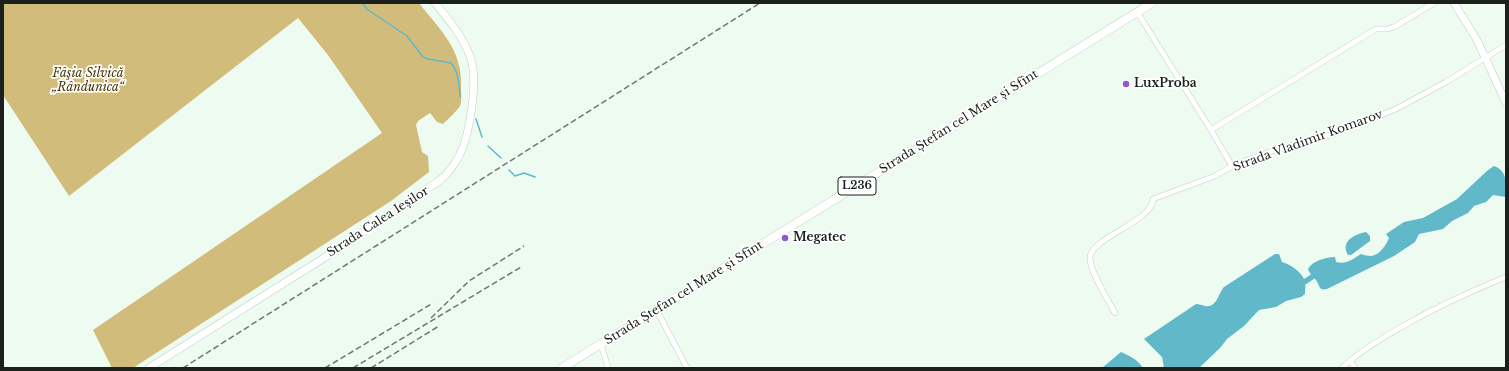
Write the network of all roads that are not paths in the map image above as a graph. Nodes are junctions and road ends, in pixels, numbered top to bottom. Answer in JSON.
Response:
{"nodes":[{"id":1,"x":435,"y":3,"type":"edge"},
{"id":2,"x":1152,"y":3,"type":"edge"},
{"id":3,"x":1434,"y":3,"type":"edge"},
{"id":4,"x":1454,"y":3,"type":"edge"},
{"id":5,"x":1137,"y":12,"type":"junction"},
{"id":6,"x":1506,"y":45,"type":"edge"},
{"id":7,"x":1485,"y":57,"type":"junction"},
{"id":8,"x":1506,"y":103,"type":"edge"},
{"id":9,"x":1211,"y":130,"type":"junction"},
{"id":10,"x":1232,"y":166,"type":"junction"},
{"id":11,"x":1506,"y":277,"type":"edge"},
{"id":12,"x":656,"y":309,"type":"junction"},
{"id":13,"x":1114,"y":313,"type":"dead end"},
{"id":14,"x":601,"y":344,"type":"junction"},
{"id":15,"x":1350,"y":361,"type":"junction"},
{"id":16,"x":149,"y":368,"type":"edge"},
{"id":17,"x":562,"y":368,"type":"edge"},
{"id":18,"x":608,"y":368,"type":"edge"},
{"id":19,"x":687,"y":368,"type":"edge"},
{"id":20,"x":1342,"y":368,"type":"edge"},
{"id":21,"x":1355,"y":368,"type":"edge"}],
"edges":[{"from":1,"to":16,"type":"street","name":"Strada Calea Ieșilor"},
{"from":2,"to":5,"type":"main road","name":"Strada Ștefan cel Mare și Sfînt","number":"L236"},
{"from":3,"to":9,"type":"street"},
{"from":4,"to":7,"type":"street"},
{"from":5,"to":9,"type":"street"},
{"from":5,"to":12,"type":"main road","name":"Strada Ștefan cel Mare și Sfînt","number":"L236"},
{"from":6,"to":7,"type":"street","name":"Strada Vladimir Komarov"},
{"from":7,"to":8,"type":"street"},
{"from":7,"to":10,"type":"street","name":"Strada Vladimir Komarov"},
{"from":9,"to":10,"type":"street"},
{"from":10,"to":13,"type":"street","name":"Strada Vladimir Komarov"},
{"from":11,"to":15,"type":"street"},
{"from":12,"to":14,"type":"main road","name":"Strada Ștefan cel Mare și Sfînt","number":"L236"},
{"from":12,"to":19,"type":"street"},
{"from":14,"to":17,"type":"main road","name":"Strada Ștefan cel Mare și Sfînt","number":"L236"},
{"from":14,"to":18,"type":"street"},
{"from":15,"to":20,"type":"street"},
{"from":15,"to":21,"type":"street"}]}
